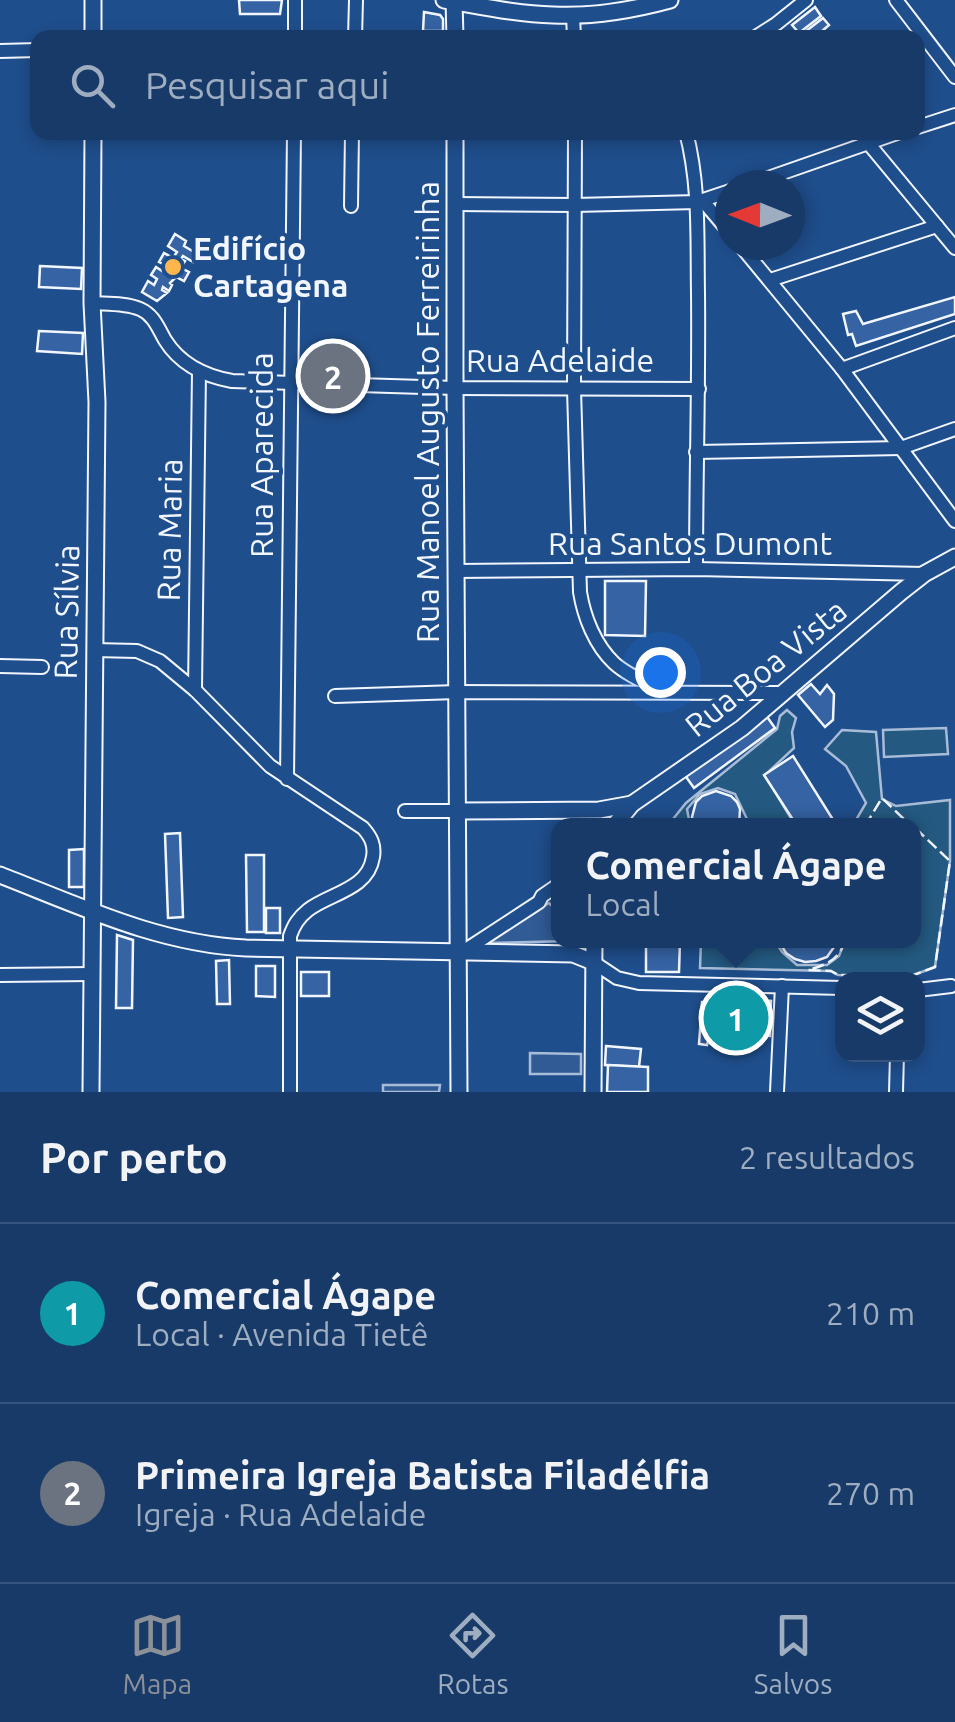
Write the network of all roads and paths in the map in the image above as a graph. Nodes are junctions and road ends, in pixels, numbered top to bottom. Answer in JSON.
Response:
{"nodes":[{"id":1,"x":93,"y":0,"type":"edge"},
{"id":2,"x":295,"y":0,"type":"edge"},
{"id":3,"x":356,"y":0,"type":"edge"},
{"id":4,"x":451,"y":0,"type":"edge"},
{"id":5,"x":561,"y":0,"type":"edge"},
{"id":6,"x":670,"y":0,"type":"edge"},
{"id":7,"x":806,"y":0,"type":"edge"},
{"id":8,"x":896,"y":0,"type":"edge"},
{"id":9,"x":573,"y":15,"type":"junction"},
{"id":10,"x":776,"y":24,"type":"junction"},
{"id":11,"x":94,"y":30,"type":"edge"},
{"id":12,"x":295,"y":30,"type":"edge"},
{"id":13,"x":355,"y":30,"type":"edge"},
{"id":14,"x":454,"y":30,"type":"edge"},
{"id":15,"x":574,"y":30,"type":"edge"},
{"id":16,"x":767,"y":30,"type":"edge"},
{"id":17,"x":780,"y":30,"type":"edge"},
{"id":18,"x":919,"y":30,"type":"edge"},
{"id":19,"x":925,"y":38,"type":"edge"},
{"id":20,"x":30,"y":50,"type":"edge"},
{"id":21,"x":0,"y":51,"type":"edge"},
{"id":22,"x":955,"y":77,"type":"edge"},
{"id":23,"x":955,"y":115,"type":"edge"},
{"id":24,"x":925,"y":125,"type":"edge"},
{"id":25,"x":93,"y":140,"type":"edge"},
{"id":26,"x":294,"y":140,"type":"edge"},
{"id":27,"x":352,"y":140,"type":"edge"},
{"id":28,"x":456,"y":140,"type":"edge"},
{"id":29,"x":576,"y":140,"type":"edge"},
{"id":30,"x":688,"y":140,"type":"edge"},
{"id":31,"x":858,"y":140,"type":"edge"},
{"id":32,"x":865,"y":140,"type":"edge"},
{"id":33,"x":785,"y":170,"type":"edge"},
{"id":34,"x":715,"y":196,"type":"edge"},
{"id":35,"x":700,"y":202,"type":"junction"},
{"id":36,"x":455,"y":204,"type":"junction"},
{"id":37,"x":575,"y":205,"type":"junction"},
{"id":38,"x":352,"y":206,"type":"dead end"},
{"id":39,"x":715,"y":218,"type":"edge"},
{"id":40,"x":936,"y":226,"type":"junction"},
{"id":41,"x":955,"y":248,"type":"edge"},
{"id":42,"x":753,"y":260,"type":"edge"},
{"id":43,"x":770,"y":280,"type":"junction"},
{"id":44,"x":92,"y":303,"type":"junction"},
{"id":45,"x":955,"y":328,"type":"edge"},
{"id":46,"x":842,"y":369,"type":"junction"},
{"id":47,"x":199,"y":371,"type":"junction"},
{"id":48,"x":290,"y":385,"type":"junction"},
{"id":49,"x":455,"y":388,"type":"junction"},
{"id":50,"x":574,"y":389,"type":"junction"},
{"id":51,"x":699,"y":389,"type":"junction"},
{"id":52,"x":955,"y":429,"type":"edge"},
{"id":53,"x":900,"y":448,"type":"junction"},
{"id":54,"x":696,"y":452,"type":"junction"},
{"id":55,"x":955,"y":521,"type":"edge"},
{"id":56,"x":954,"y":562,"type":"edge"},
{"id":57,"x":696,"y":569,"type":"junction"},
{"id":58,"x":456,"y":570,"type":"junction"},
{"id":59,"x":578,"y":572,"type":"junction"},
{"id":60,"x":924,"y":574,"type":"junction"},
{"id":61,"x":94,"y":650,"type":"junction"},
{"id":62,"x":0,"y":666,"type":"edge"},
{"id":63,"x":42,"y":666,"type":"dead end"},
{"id":64,"x":616,"y":666,"type":"junction"},
{"id":65,"x":195,"y":690,"type":"junction"},
{"id":66,"x":457,"y":692,"type":"junction"},
{"id":67,"x":600,"y":692,"type":"junction"},
{"id":68,"x":662,"y":692,"type":"junction"},
{"id":69,"x":783,"y":693,"type":"junction"},
{"id":70,"x":335,"y":696,"type":"dead end"},
{"id":71,"x":287,"y":779,"type":"junction"},
{"id":72,"x":632,"y":804,"type":"junction"},
{"id":73,"x":405,"y":811,"type":"dead end"},
{"id":74,"x":458,"y":811,"type":"junction"},
{"id":75,"x":590,"y":818,"type":"edge"},
{"id":76,"x":621,"y":818,"type":"edge"},
{"id":77,"x":0,"y":875,"type":"edge"},
{"id":78,"x":551,"y":890,"type":"edge"},
{"id":79,"x":92,"y":912,"type":"junction"},
{"id":80,"x":288,"y":948,"type":"junction"},
{"id":81,"x":594,"y":948,"type":"edge"},
{"id":82,"x":462,"y":951,"type":"junction"},
{"id":83,"x":594,"y":962,"type":"junction"},
{"id":84,"x":92,"y":974,"type":"junction"},
{"id":85,"x":0,"y":975,"type":"edge"},
{"id":86,"x":782,"y":986,"type":"junction"},
{"id":87,"x":835,"y":988,"type":"edge"},
{"id":88,"x":951,"y":988,"type":"edge"},
{"id":89,"x":925,"y":990,"type":"edge"},
{"id":90,"x":897,"y":1062,"type":"edge"},
{"id":91,"x":91,"y":1092,"type":"edge"},
{"id":92,"x":290,"y":1092,"type":"edge"},
{"id":93,"x":460,"y":1092,"type":"edge"},
{"id":94,"x":593,"y":1092,"type":"edge"},
{"id":95,"x":777,"y":1092,"type":"edge"},
{"id":96,"x":896,"y":1092,"type":"edge"}],
"edges":[{"from":1,"to":11,"type":"main road"},
{"from":2,"to":12,"type":"street"},
{"from":3,"to":13,"type":"street"},
{"from":4,"to":9,"type":"main road"},
{"from":4,"to":14,"type":"main road"},
{"from":5,"to":9,"type":"main road"},
{"from":6,"to":9,"type":"main road"},
{"from":7,"to":10,"type":"street"},
{"from":8,"to":18,"type":"street"},
{"from":9,"to":15,"type":"street"},
{"from":10,"to":16,"type":"street"},
{"from":10,"to":17,"type":"street"},
{"from":19,"to":22,"type":"street"},
{"from":20,"to":21,"type":"street"},
{"from":23,"to":24,"type":"street"},
{"from":25,"to":44,"type":"main road","name":"Rua Sílvia"},
{"from":26,"to":48,"type":"street","name":"Rua Aparecida"},
{"from":27,"to":38,"type":"street"},
{"from":28,"to":36,"type":"main road","name":"Rua Manoel Augusto Ferreirinha"},
{"from":29,"to":37,"type":"street"},
{"from":30,"to":35,"type":"street"},
{"from":31,"to":33,"type":"street"},
{"from":32,"to":40,"type":"street"},
{"from":34,"to":35,"type":"street"},
{"from":35,"to":37,"type":"street"},
{"from":35,"to":39,"type":"street"},
{"from":35,"to":51,"type":"street"},
{"from":36,"to":37,"type":"street"},
{"from":36,"to":49,"type":"main road","name":"Rua Manoel Augusto Ferreirinha"},
{"from":37,"to":50,"type":"street"},
{"from":40,"to":41,"type":"street"},
{"from":40,"to":43,"type":"street"},
{"from":42,"to":43,"type":"street"},
{"from":43,"to":46,"type":"street"},
{"from":44,"to":47,"type":"street"},
{"from":44,"to":61,"type":"main road","name":"Rua Sílvia"},
{"from":45,"to":46,"type":"street"},
{"from":46,"to":53,"type":"street"},
{"from":47,"to":48,"type":"street","name":"Rua Adelaide"},
{"from":47,"to":65,"type":"street","name":"Rua Maria"},
{"from":48,"to":49,"type":"street","name":"Rua Adelaide"},
{"from":48,"to":71,"type":"street","name":"Rua Aparecida"},
{"from":49,"to":50,"type":"street","name":"Rua Adelaide"},
{"from":49,"to":58,"type":"main road","name":"Rua Manoel Augusto Ferreirinha"},
{"from":50,"to":51,"type":"street","name":"Rua Adelaide"},
{"from":50,"to":59,"type":"street"},
{"from":51,"to":54,"type":"street"},
{"from":52,"to":53,"type":"street"},
{"from":53,"to":54,"type":"street"},
{"from":53,"to":55,"type":"street"},
{"from":54,"to":57,"type":"street"},
{"from":56,"to":60,"type":"main road","name":"Rua Boa Vista"},
{"from":57,"to":59,"type":"street","name":"Rua Santos Dumont"},
{"from":57,"to":60,"type":"street","name":"Rua Santos Dumont"},
{"from":58,"to":59,"type":"street","name":"Rua Santos Dumont"},
{"from":58,"to":66,"type":"main road","name":"Rua Manoel Augusto Ferreirinha"},
{"from":59,"to":64,"type":"street"},
{"from":60,"to":69,"type":"main road","name":"Rua Boa Vista"},
{"from":61,"to":65,"type":"street"},
{"from":61,"to":79,"type":"main road","name":"Rua Sílvia"},
{"from":62,"to":63,"type":"street"},
{"from":64,"to":67,"type":"street"},
{"from":64,"to":68,"type":"street"},
{"from":65,"to":71,"type":"street"},
{"from":66,"to":67,"type":"street"},
{"from":66,"to":70,"type":"street"},
{"from":66,"to":74,"type":"main road","name":"Rua Manoel Augusto Ferreirinha"},
{"from":67,"to":68,"type":"street"},
{"from":68,"to":69,"type":"street"},
{"from":69,"to":72,"type":"main road","name":"Rua Boa Vista"},
{"from":71,"to":80,"type":"street"},
{"from":72,"to":75,"type":"main road"},
{"from":72,"to":76,"type":"main road","name":"Rua Boa Vista"},
{"from":73,"to":74,"type":"street"},
{"from":74,"to":75,"type":"main road"},
{"from":74,"to":82,"type":"main road","name":"Rua Manoel Augusto Ferreirinha"},
{"from":77,"to":79,"type":"main road"},
{"from":78,"to":82,"type":"street"},
{"from":79,"to":80,"type":"main road"},
{"from":79,"to":84,"type":"main road","name":"Rua Sílvia"},
{"from":80,"to":82,"type":"main road"},
{"from":80,"to":92,"type":"street"},
{"from":81,"to":83,"type":"main road"},
{"from":82,"to":83,"type":"main road"},
{"from":82,"to":93,"type":"main road","name":"Rua Manoel Augusto Ferreirinha"},
{"from":83,"to":86,"type":"street"},
{"from":83,"to":94,"type":"main road"},
{"from":84,"to":85,"type":"street"},
{"from":84,"to":91,"type":"main road","name":"Rua Sílvia"},
{"from":86,"to":87,"type":"street"},
{"from":86,"to":95,"type":"street"},
{"from":88,"to":89,"type":"street"},
{"from":90,"to":96,"type":"street"}]}
